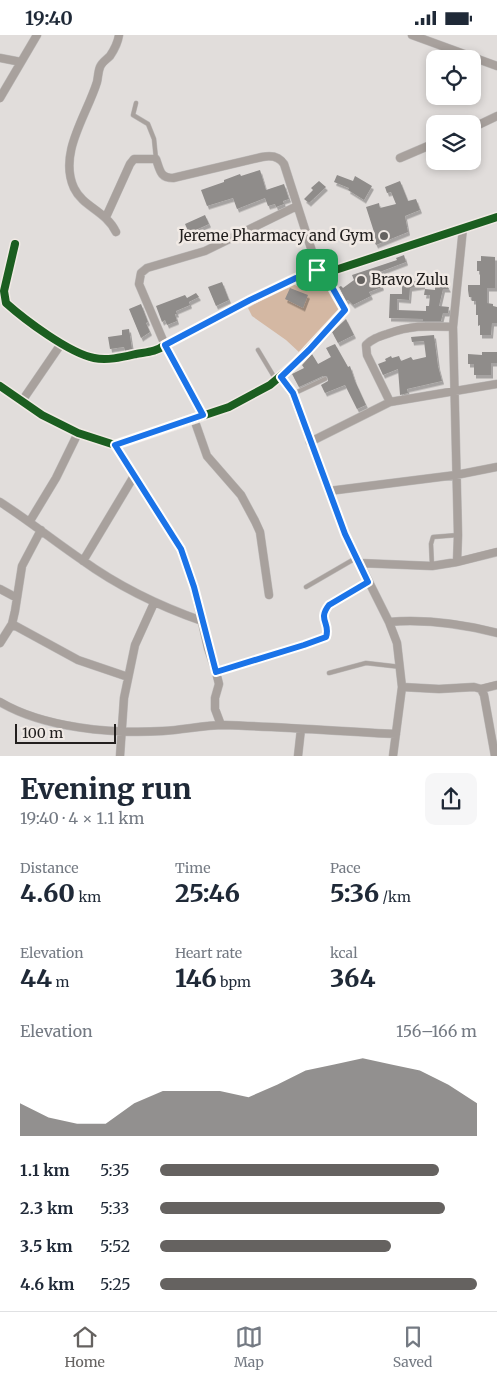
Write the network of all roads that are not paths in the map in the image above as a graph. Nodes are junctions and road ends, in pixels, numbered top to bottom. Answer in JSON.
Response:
{"nodes":[{"id":1,"x":37,"y":35,"type":"edge"},
{"id":2,"x":119,"y":35,"type":"edge"},
{"id":3,"x":412,"y":35,"type":"edge"},
{"id":4,"x":0,"y":58,"type":"edge"},
{"id":5,"x":21,"y":62,"type":"junction"},
{"id":6,"x":497,"y":66,"type":"edge"},
{"id":7,"x":0,"y":98,"type":"edge"},
{"id":8,"x":136,"y":103,"type":"dead end"},
{"id":9,"x":497,"y":116,"type":"edge"},
{"id":10,"x":481,"y":124,"type":"edge"},
{"id":11,"x":426,"y":147,"type":"edge"},
{"id":12,"x":400,"y":157,"type":"dead end"},
{"id":13,"x":156,"y":159,"type":"junction"},
{"id":14,"x":297,"y":206,"type":"junction"},
{"id":15,"x":106,"y":217,"type":"junction"},
{"id":16,"x":497,"y":217,"type":"edge"},
{"id":17,"x":462,"y":228,"type":"junction"},
{"id":18,"x":116,"y":232,"type":"dead end"},
{"id":19,"x":15,"y":244,"type":"dead end"},
{"id":20,"x":318,"y":273,"type":"junction"},
{"id":21,"x":453,"y":327,"type":"junction"},
{"id":22,"x":61,"y":344,"type":"junction"},
{"id":23,"x":165,"y":345,"type":"junction"},
{"id":24,"x":258,"y":349,"type":"dead end"},
{"id":25,"x":279,"y":378,"type":"junction"},
{"id":26,"x":325,"y":379,"type":"dead end"},
{"id":27,"x":497,"y":384,"type":"edge"},
{"id":28,"x":0,"y":386,"type":"edge"},
{"id":29,"x":454,"y":391,"type":"junction"},
{"id":30,"x":293,"y":393,"type":"junction"},
{"id":31,"x":22,"y":401,"type":"junction"},
{"id":32,"x":390,"y":402,"type":"junction"},
{"id":33,"x":203,"y":415,"type":"junction"},
{"id":34,"x":194,"y":419,"type":"junction"},
{"id":35,"x":78,"y":433,"type":"junction"},
{"id":36,"x":310,"y":442,"type":"junction"},
{"id":37,"x":115,"y":445,"type":"junction"},
{"id":38,"x":497,"y":467,"type":"edge"},
{"id":39,"x":456,"y":475,"type":"junction"},
{"id":40,"x":134,"y":476,"type":"junction"},
{"id":41,"x":328,"y":491,"type":"junction"},
{"id":42,"x":0,"y":502,"type":"edge"},
{"id":43,"x":30,"y":521,"type":"junction"},
{"id":44,"x":41,"y":530,"type":"junction"},
{"id":45,"x":458,"y":535,"type":"junction"},
{"id":46,"x":497,"y":553,"type":"edge"},
{"id":47,"x":358,"y":560,"type":"junction"},
{"id":48,"x":83,"y":561,"type":"junction"},
{"id":49,"x":457,"y":562,"type":"junction"},
{"id":50,"x":432,"y":566,"type":"junction"},
{"id":51,"x":368,"y":582,"type":"junction"},
{"id":52,"x":306,"y":587,"type":"dead end"},
{"id":53,"x":0,"y":589,"type":"edge"},
{"id":54,"x":269,"y":595,"type":"dead end"},
{"id":55,"x":17,"y":598,"type":"junction"},
{"id":56,"x":154,"y":603,"type":"junction"},
{"id":57,"x":202,"y":621,"type":"junction"},
{"id":58,"x":389,"y":622,"type":"junction"},
{"id":59,"x":12,"y":624,"type":"junction"},
{"id":60,"x":327,"y":630,"type":"joint"},
{"id":61,"x":497,"y":633,"type":"edge"},
{"id":62,"x":0,"y":643,"type":"edge"},
{"id":63,"x":401,"y":667,"type":"junction"},
{"id":64,"x":216,"y":672,"type":"junction"},
{"id":65,"x":329,"y":673,"type":"dead end"},
{"id":66,"x":128,"y":677,"type":"junction"},
{"id":67,"x":497,"y":685,"type":"edge"},
{"id":68,"x":402,"y":687,"type":"junction"},
{"id":69,"x":481,"y":689,"type":"junction"},
{"id":70,"x":0,"y":702,"type":"edge"},
{"id":71,"x":221,"y":725,"type":"junction"},
{"id":72,"x":301,"y":729,"type":"junction"},
{"id":73,"x":121,"y":731,"type":"junction"},
{"id":74,"x":396,"y":734,"type":"junction"},
{"id":75,"x":495,"y":754,"type":"edge"},
{"id":76,"x":120,"y":756,"type":"edge"},
{"id":77,"x":298,"y":756,"type":"edge"},
{"id":78,"x":393,"y":756,"type":"edge"},
{"id":79,"x":486,"y":756,"type":"edge"}],
"edges":[{"from":1,"to":5,"type":"street"},
{"from":2,"to":15,"type":"street"},
{"from":3,"to":6,"type":"street"},
{"from":4,"to":5,"type":"street"},
{"from":5,"to":7,"type":"street"},
{"from":8,"to":13,"type":"lane"},
{"from":9,"to":10,"type":"street"},
{"from":11,"to":12,"type":"street"},
{"from":13,"to":14,"type":"street"},
{"from":13,"to":15,"type":"street"},
{"from":14,"to":20,"type":"street"},
{"from":14,"to":23,"type":"street"},
{"from":15,"to":18,"type":"street"},
{"from":16,"to":17,"type":"street"},
{"from":17,"to":20,"type":"street"},
{"from":17,"to":21,"type":"street"},
{"from":19,"to":22,"type":"street"},
{"from":20,"to":23,"type":"street"},
{"from":20,"to":25,"type":"street"},
{"from":21,"to":29,"type":"street"},
{"from":21,"to":32,"type":"street"},
{"from":22,"to":23,"type":"street"},
{"from":22,"to":31,"type":"street"},
{"from":23,"to":33,"type":"street"},
{"from":24,"to":25,"type":"lane"},
{"from":25,"to":30,"type":"street"},
{"from":25,"to":33,"type":"street"},
{"from":26,"to":30,"type":"lane"},
{"from":27,"to":29,"type":"street"},
{"from":28,"to":31,"type":"street"},
{"from":29,"to":32,"type":"street"},
{"from":29,"to":39,"type":"street"},
{"from":30,"to":36,"type":"street"},
{"from":31,"to":35,"type":"street"},
{"from":32,"to":36,"type":"street"},
{"from":33,"to":34,"type":"street"},
{"from":34,"to":37,"type":"street"},
{"from":34,"to":54,"type":"street"},
{"from":35,"to":37,"type":"street"},
{"from":35,"to":43,"type":"street"},
{"from":36,"to":41,"type":"street"},
{"from":37,"to":40,"type":"street"},
{"from":38,"to":39,"type":"street"},
{"from":39,"to":41,"type":"street"},
{"from":39,"to":45,"type":"street"},
{"from":40,"to":48,"type":"street"},
{"from":40,"to":57,"type":"street"},
{"from":41,"to":47,"type":"street"},
{"from":42,"to":43,"type":"street"},
{"from":43,"to":44,"type":"street"},
{"from":44,"to":48,"type":"street"},
{"from":44,"to":55,"type":"street"},
{"from":45,"to":49,"type":"street"},
{"from":45,"to":50,"type":"lane"},
{"from":46,"to":49,"type":"street"},
{"from":47,"to":50,"type":"street"},
{"from":47,"to":51,"type":"street"},
{"from":47,"to":52,"type":"lane"},
{"from":48,"to":56,"type":"street"},
{"from":49,"to":50,"type":"street"},
{"from":51,"to":58,"type":"street"},
{"from":51,"to":60,"type":"lane"},
{"from":53,"to":55,"type":"street"},
{"from":55,"to":59,"type":"street"},
{"from":56,"to":57,"type":"street"},
{"from":56,"to":66,"type":"street"},
{"from":57,"to":64,"type":"street"},
{"from":58,"to":61,"type":"street"},
{"from":58,"to":63,"type":"street"},
{"from":59,"to":62,"type":"street"},
{"from":59,"to":66,"type":"street"},
{"from":60,"to":64,"type":"street"},
{"from":63,"to":65,"type":"lane"},
{"from":63,"to":68,"type":"street"},
{"from":64,"to":71,"type":"street"},
{"from":66,"to":73,"type":"street"},
{"from":67,"to":69,"type":"street"},
{"from":68,"to":69,"type":"street"},
{"from":68,"to":74,"type":"street"},
{"from":69,"to":75,"type":"street"},
{"from":70,"to":73,"type":"street"},
{"from":71,"to":72,"type":"street"},
{"from":71,"to":73,"type":"street"},
{"from":72,"to":74,"type":"street"},
{"from":72,"to":77,"type":"street"},
{"from":73,"to":76,"type":"street"},
{"from":74,"to":78,"type":"street"},
{"from":75,"to":79,"type":"street"}]}
